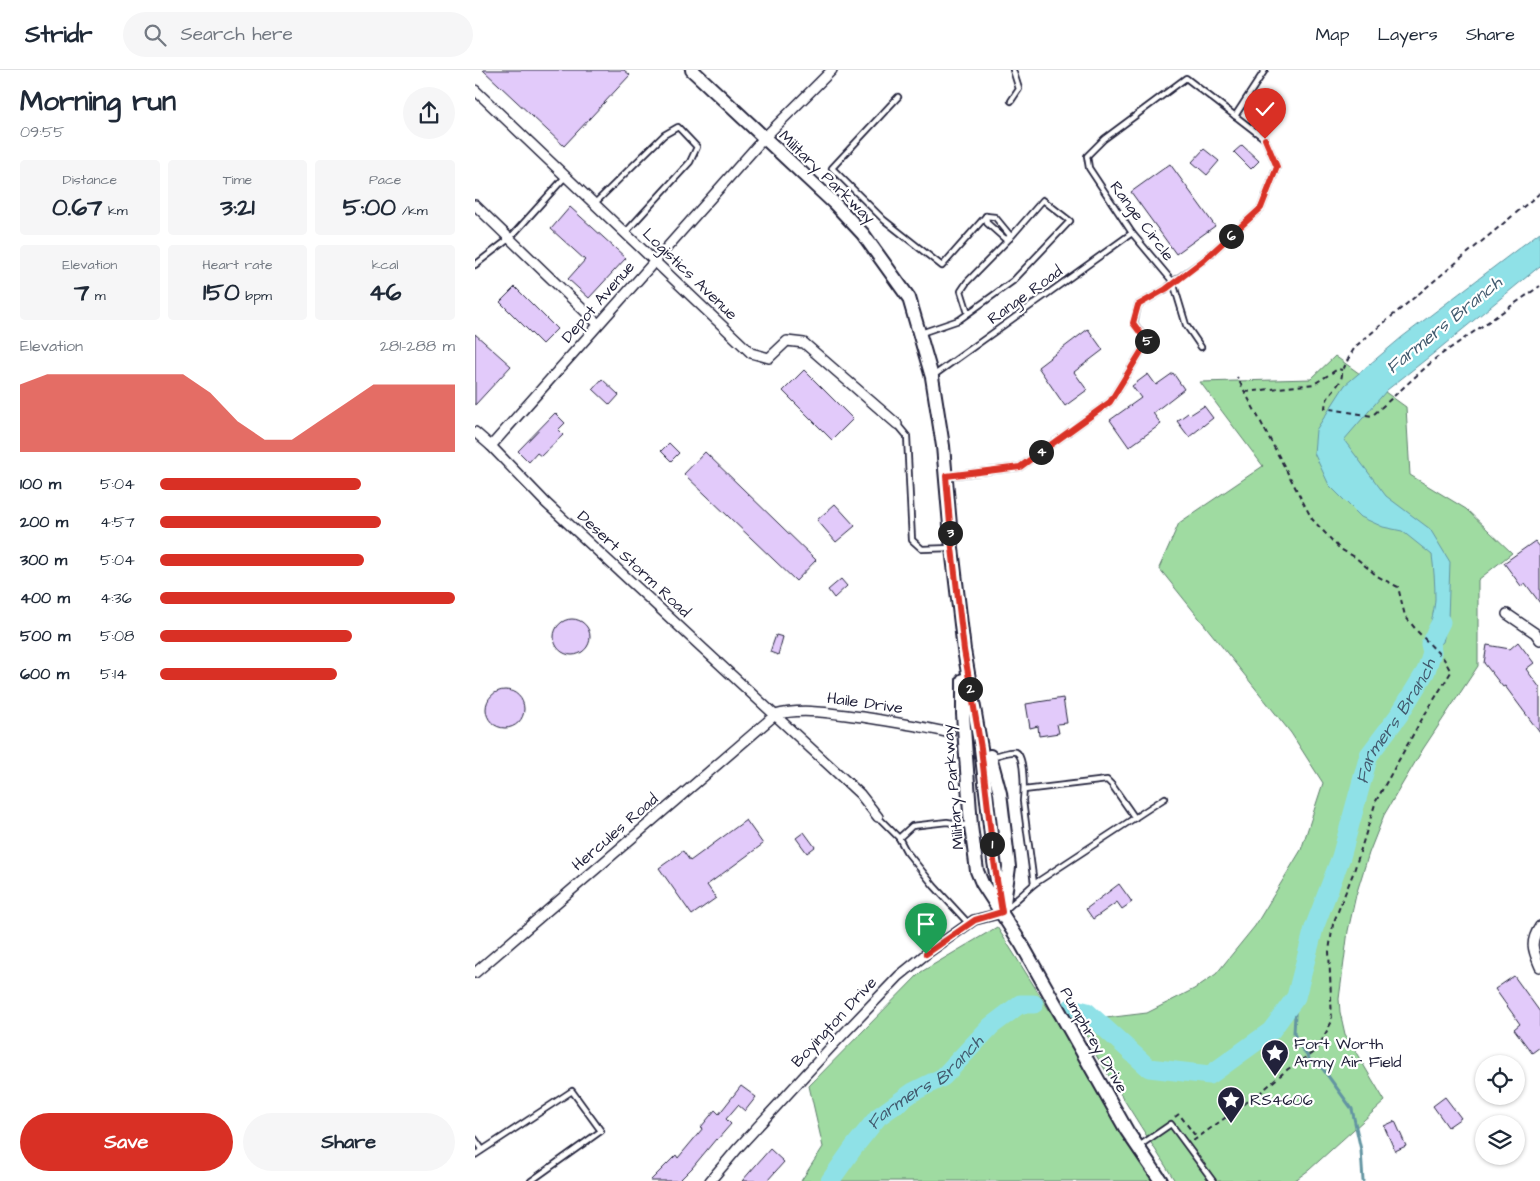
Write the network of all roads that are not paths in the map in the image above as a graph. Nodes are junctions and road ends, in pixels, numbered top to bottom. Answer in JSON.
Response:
{"nodes":[{"id":1,"x":692,"y":70,"type":"edge"},
{"id":2,"x":832,"y":70,"type":"edge"},
{"id":3,"x":1013,"y":70,"type":"edge"},
{"id":4,"x":1265,"y":70,"type":"edge"},
{"id":5,"x":475,"y":90,"type":"edge"},
{"id":6,"x":898,"y":97,"type":"dead end"},
{"id":7,"x":1011,"y":101,"type":"dead end"},
{"id":8,"x":1235,"y":116,"type":"junction"},
{"id":9,"x":764,"y":138,"type":"junction"},
{"id":10,"x":565,"y":177,"type":"junction"},
{"id":11,"x":594,"y":204,"type":"junction"},
{"id":12,"x":475,"y":205,"type":"edge"},
{"id":13,"x":986,"y":216,"type":"junction"},
{"id":14,"x":625,"y":233,"type":"junction"},
{"id":15,"x":1132,"y":234,"type":"junction"},
{"id":16,"x":510,"y":238,"type":"junction"},
{"id":17,"x":1010,"y":238,"type":"junction"},
{"id":18,"x":653,"y":261,"type":"junction"},
{"id":19,"x":475,"y":265,"type":"edge"},
{"id":20,"x":1173,"y":282,"type":"junction"},
{"id":21,"x":969,"y":313,"type":"junction"},
{"id":22,"x":598,"y":324,"type":"junction"},
{"id":23,"x":920,"y":333,"type":"junction"},
{"id":24,"x":1201,"y":347,"type":"dead end"},
{"id":25,"x":932,"y":377,"type":"junction"},
{"id":26,"x":897,"y":424,"type":"joint"},
{"id":27,"x":475,"y":432,"type":"edge"},
{"id":28,"x":491,"y":446,"type":"junction"},
{"id":29,"x":946,"y":476,"type":"junction"},
{"id":30,"x":952,"y":548,"type":"junction"},
{"id":31,"x":1507,"y":614,"type":"dead end"},
{"id":32,"x":1540,"y":640,"type":"edge"},
{"id":33,"x":964,"y":650,"type":"junction"},
{"id":34,"x":775,"y":715,"type":"junction"},
{"id":35,"x":950,"y":733,"type":"dead end"},
{"id":36,"x":990,"y":756,"type":"junction"},
{"id":37,"x":1024,"y":790,"type":"junction"},
{"id":38,"x":1165,"y":798,"type":"dead end"},
{"id":39,"x":878,"y":817,"type":"joint"},
{"id":40,"x":1135,"y":818,"type":"junction"},
{"id":41,"x":971,"y":826,"type":"junction"},
{"id":42,"x":899,"y":838,"type":"junction"},
{"id":43,"x":1034,"y":884,"type":"junction"},
{"id":44,"x":1002,"y":912,"type":"junction"},
{"id":45,"x":969,"y":924,"type":"junction"},
{"id":46,"x":1540,"y":926,"type":"edge"},
{"id":47,"x":1540,"y":967,"type":"edge"},
{"id":48,"x":475,"y":973,"type":"edge"},
{"id":49,"x":475,"y":1139,"type":"edge"},
{"id":50,"x":1138,"y":1147,"type":"junction"},
{"id":51,"x":483,"y":1149,"type":"junction"},
{"id":52,"x":475,"y":1155,"type":"edge"},
{"id":53,"x":531,"y":1181,"type":"edge"},
{"id":54,"x":710,"y":1181,"type":"edge"},
{"id":55,"x":1161,"y":1181,"type":"edge"},
{"id":56,"x":1213,"y":1181,"type":"edge"}],
"edges":[{"from":1,"to":9,"type":"street","name":"Military Parkway"},
{"from":2,"to":9,"type":"street","name":"Depot Avenue"},
{"from":3,"to":7,"type":"lane"},
{"from":4,"to":8,"type":"lane"},
{"from":5,"to":10,"type":"street","name":"Logistics Avenue"},
{"from":6,"to":13,"type":"lane"},
{"from":8,"to":15,"type":"lane","name":"Range Circle"},
{"from":8,"to":20,"type":"lane","name":"Range Circle"},
{"from":9,"to":18,"type":"street","name":"Depot Avenue"},
{"from":9,"to":23,"type":"street","name":"Military Parkway"},
{"from":10,"to":11,"type":"street","name":"Logistics Avenue"},
{"from":10,"to":16,"type":"lane"},
{"from":11,"to":14,"type":"street","name":"Logistics Avenue"},
{"from":11,"to":14,"type":"lane"},
{"from":12,"to":16,"type":"street"},
{"from":13,"to":17,"type":"lane"},
{"from":13,"to":17,"type":"lane"},
{"from":14,"to":18,"type":"street","name":"Logistics Avenue"},
{"from":15,"to":20,"type":"lane","name":"Range Circle"},
{"from":15,"to":25,"type":"lane","name":"Range Road"},
{"from":16,"to":19,"type":"lane"},
{"from":16,"to":22,"type":"street"},
{"from":17,"to":21,"type":"lane"},
{"from":17,"to":21,"type":"lane"},
{"from":18,"to":22,"type":"street","name":"Depot Avenue"},
{"from":18,"to":26,"type":"street","name":"Logistics Avenue"},
{"from":20,"to":24,"type":"lane"},
{"from":20,"to":29,"type":"lane"},
{"from":21,"to":23,"type":"lane"},
{"from":22,"to":28,"type":"street","name":"Depot Avenue"},
{"from":23,"to":25,"type":"street","name":"Military Parkway"},
{"from":25,"to":29,"type":"street","name":"Military Parkway"},
{"from":26,"to":30,"type":"lane"},
{"from":27,"to":28,"type":"street","name":"Desert Storm Road"},
{"from":28,"to":34,"type":"street","name":"Desert Storm Road"},
{"from":29,"to":30,"type":"street","name":"Military Parkway"},
{"from":30,"to":33,"type":"street","name":"Military Parkway"},
{"from":31,"to":32,"type":"street"},
{"from":33,"to":36,"type":"street","name":"Military Parkway"},
{"from":33,"to":41,"type":"street","name":"Military Parkway"},
{"from":33,"to":44,"type":"street","name":"Military Parkway"},
{"from":34,"to":35,"type":"street","name":"Haile Drive"},
{"from":34,"to":39,"type":"street","name":"Desert Storm Road"},
{"from":34,"to":48,"type":"street","name":"Hercules Road"},
{"from":36,"to":37,"type":"lane"},
{"from":36,"to":44,"type":"street","name":"Military Parkway"},
{"from":37,"to":40,"type":"lane"},
{"from":37,"to":43,"type":"lane"},
{"from":38,"to":40,"type":"lane"},
{"from":39,"to":42,"type":"lane"},
{"from":40,"to":43,"type":"lane"},
{"from":41,"to":42,"type":"lane"},
{"from":41,"to":44,"type":"street","name":"Military Parkway"},
{"from":42,"to":45,"type":"lane"},
{"from":43,"to":44,"type":"lane"},
{"from":44,"to":45,"type":"street","name":"Boyington Drive"},
{"from":44,"to":50,"type":"street","name":"Pumphrey Drive"},
{"from":45,"to":54,"type":"street","name":"Boyington Drive"},
{"from":46,"to":47,"type":"street"},
{"from":49,"to":51,"type":"lane"},
{"from":50,"to":55,"type":"street","name":"Pumphrey Drive"},
{"from":50,"to":56,"type":"lane"},
{"from":51,"to":52,"type":"lane"},
{"from":51,"to":53,"type":"lane"}]}
